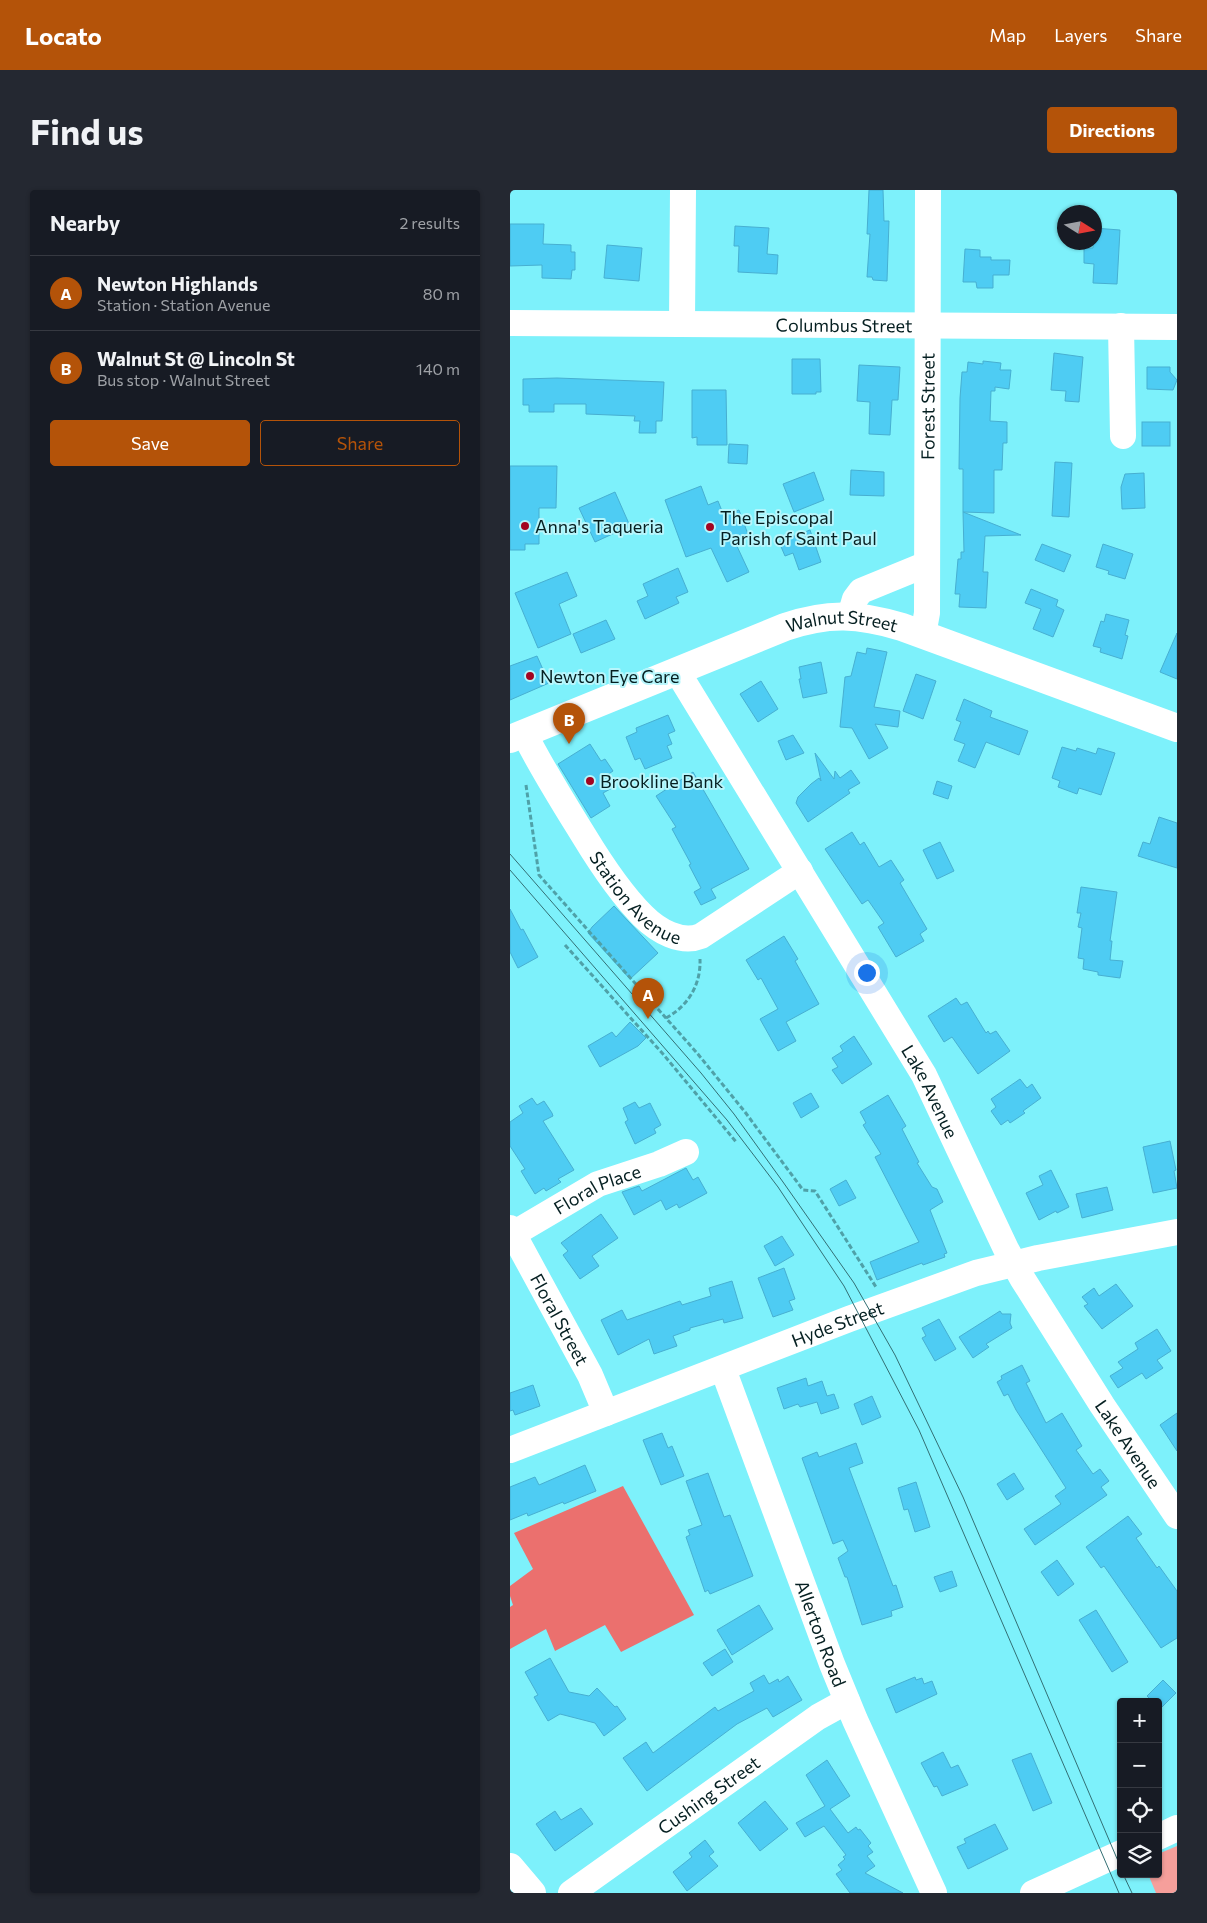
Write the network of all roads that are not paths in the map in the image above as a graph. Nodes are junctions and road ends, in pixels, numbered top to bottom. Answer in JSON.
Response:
{"nodes":[{"id":1,"x":683,"y":190,"type":"edge"},
{"id":2,"x":928,"y":190,"type":"edge"},
{"id":3,"x":510,"y":323,"type":"edge"},
{"id":4,"x":682,"y":323,"type":"junction"},
{"id":5,"x":926,"y":326,"type":"junction"},
{"id":6,"x":1121,"y":326,"type":"junction"},
{"id":7,"x":1177,"y":327,"type":"edge"},
{"id":8,"x":1123,"y":436,"type":"dead end"},
{"id":9,"x":927,"y":564,"type":"junction"},
{"id":10,"x":850,"y":616,"type":"junction"},
{"id":11,"x":923,"y":635,"type":"junction"},
{"id":12,"x":677,"y":670,"type":"junction"},
{"id":13,"x":1177,"y":728,"type":"edge"},
{"id":14,"x":517,"y":736,"type":"edge"},
{"id":15,"x":800,"y":872,"type":"junction"},
{"id":16,"x":686,"y":1152,"type":"dead end"},
{"id":17,"x":512,"y":1231,"type":"edge"},
{"id":18,"x":1177,"y":1232,"type":"edge"},
{"id":19,"x":1014,"y":1263,"type":"junction"},
{"id":20,"x":723,"y":1369,"type":"junction"},
{"id":21,"x":606,"y":1413,"type":"junction"},
{"id":22,"x":510,"y":1450,"type":"edge"},
{"id":23,"x":1177,"y":1516,"type":"edge"},
{"id":24,"x":847,"y":1701,"type":"junction"},
{"id":25,"x":1117,"y":1856,"type":"edge"},
{"id":26,"x":571,"y":1893,"type":"edge"},
{"id":27,"x":934,"y":1893,"type":"edge"},
{"id":28,"x":1033,"y":1893,"type":"edge"}],
"edges":[{"from":1,"to":4,"type":"street"},
{"from":2,"to":5,"type":"street","name":"Forest Street"},
{"from":3,"to":4,"type":"street","name":"Columbus Street"},
{"from":4,"to":5,"type":"street","name":"Columbus Street"},
{"from":5,"to":6,"type":"street","name":"Columbus Street"},
{"from":5,"to":9,"type":"street","name":"Forest Street"},
{"from":6,"to":7,"type":"street","name":"Columbus Street"},
{"from":6,"to":8,"type":"street"},
{"from":9,"to":10,"type":"street"},
{"from":9,"to":11,"type":"street","name":"Forest Street"},
{"from":10,"to":11,"type":"main road","name":"Walnut Street"},
{"from":10,"to":12,"type":"main road","name":"Walnut Street"},
{"from":11,"to":13,"type":"main road","name":"Walnut Street"},
{"from":12,"to":14,"type":"main road","name":"Walnut Street"},
{"from":12,"to":15,"type":"street","name":"Lake Avenue"},
{"from":14,"to":15,"type":"street","name":"Station Avenue"},
{"from":15,"to":19,"type":"street","name":"Lake Avenue"},
{"from":16,"to":17,"type":"street","name":"Floral Place"},
{"from":17,"to":21,"type":"street","name":"Floral Street"},
{"from":18,"to":19,"type":"street","name":"Hyde Street"},
{"from":19,"to":20,"type":"street","name":"Hyde Street"},
{"from":19,"to":23,"type":"street","name":"Lake Avenue"},
{"from":20,"to":21,"type":"street","name":"Hyde Street"},
{"from":20,"to":24,"type":"street","name":"Allerton Road"},
{"from":21,"to":22,"type":"street","name":"Hyde Street"},
{"from":24,"to":26,"type":"street","name":"Cushing Street"},
{"from":24,"to":27,"type":"street","name":"Allerton Road"},
{"from":25,"to":28,"type":"street"}]}
